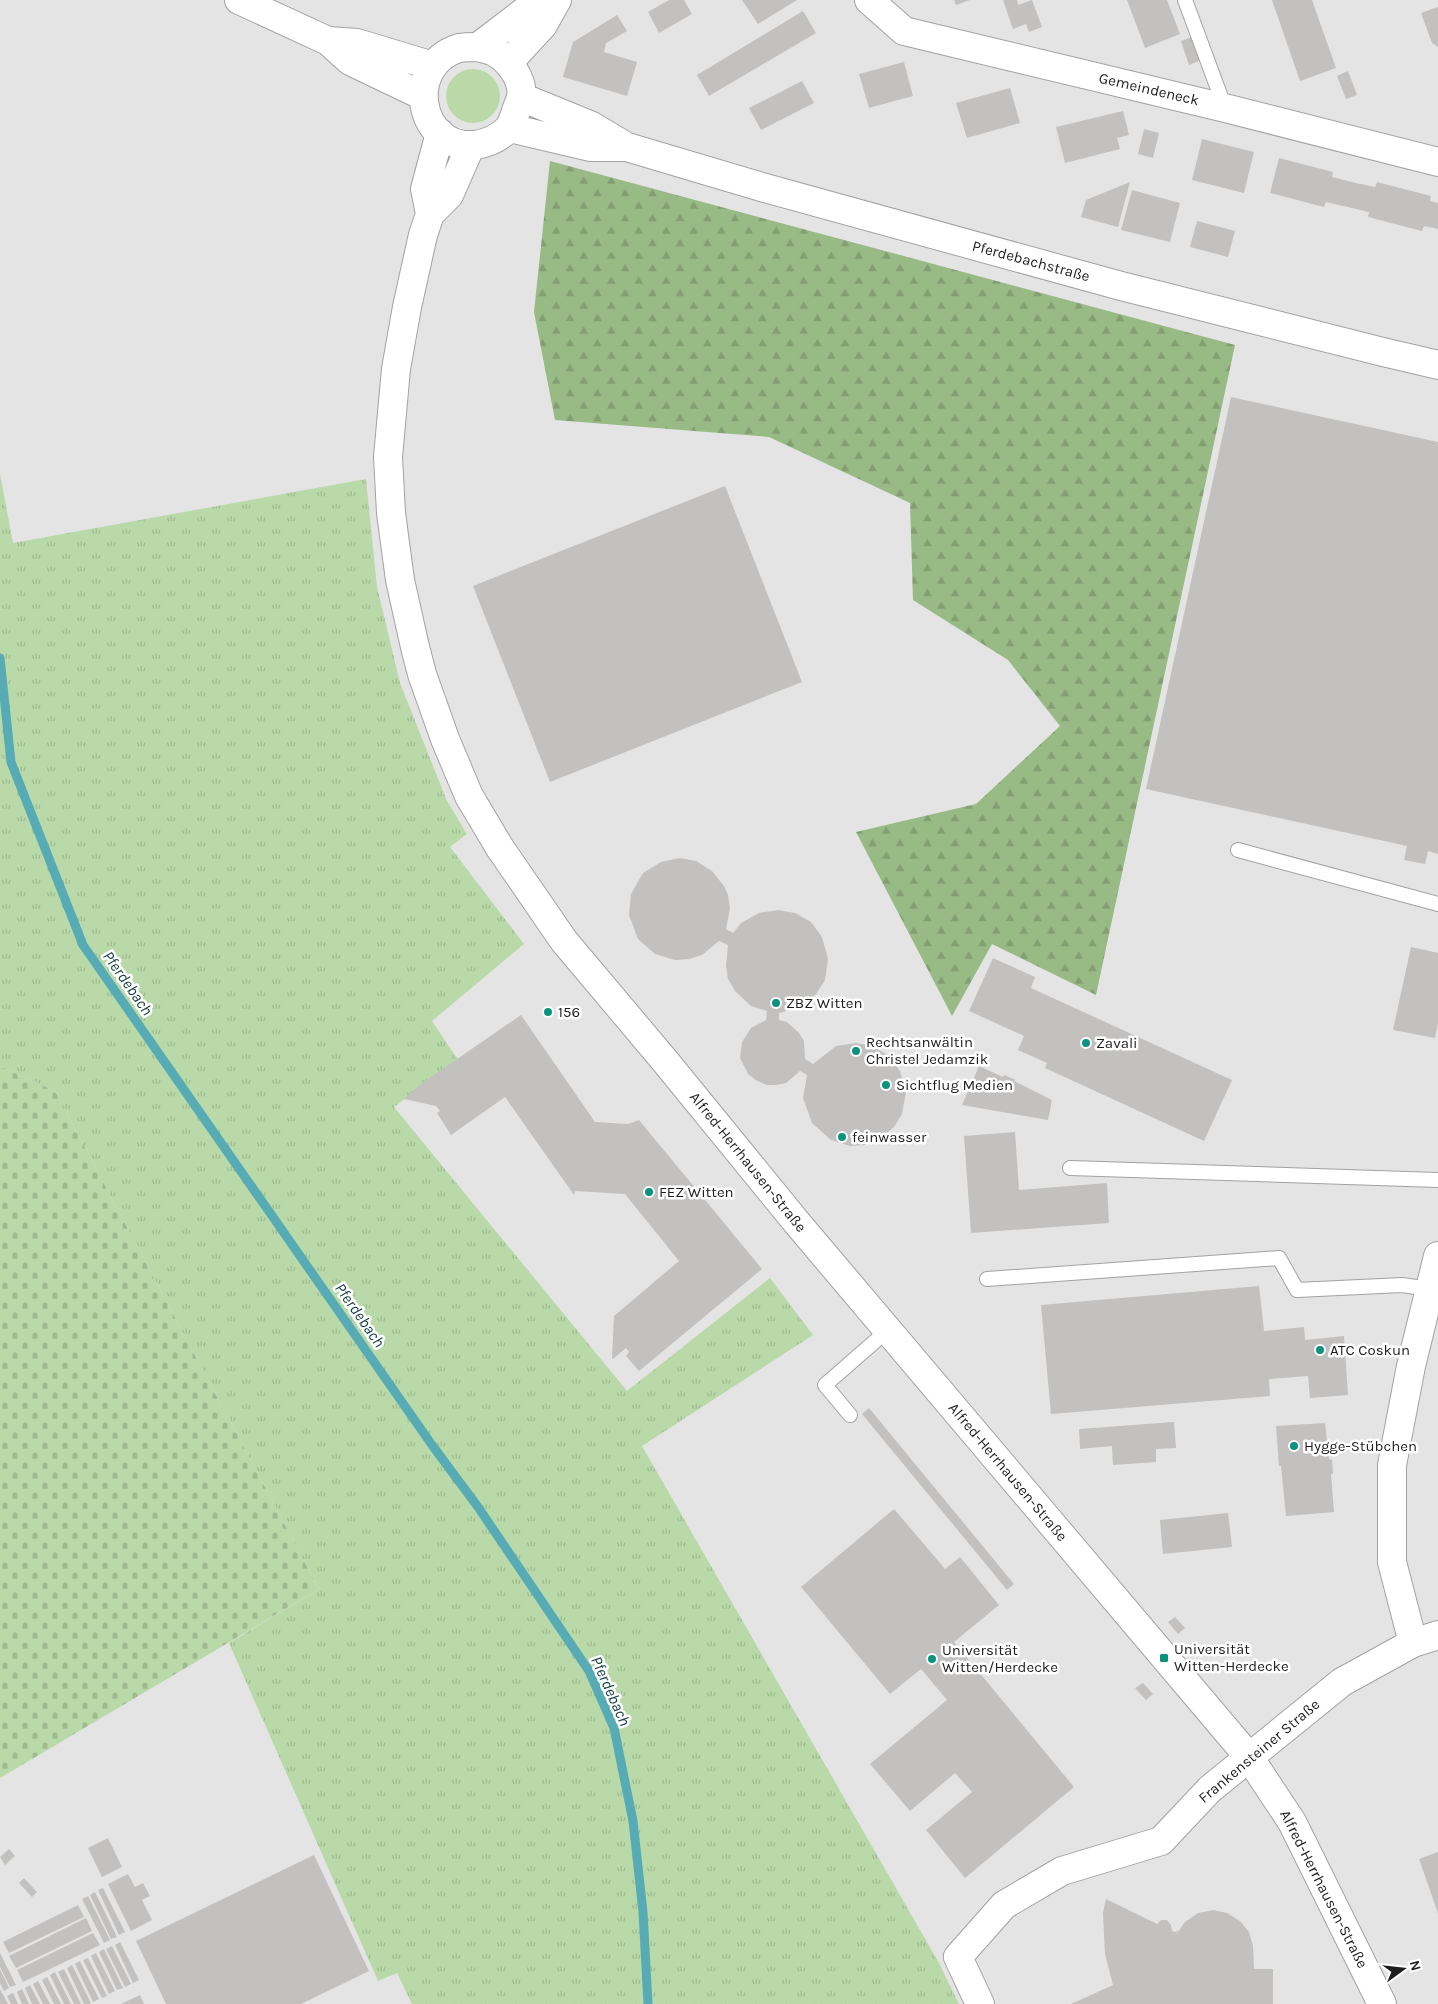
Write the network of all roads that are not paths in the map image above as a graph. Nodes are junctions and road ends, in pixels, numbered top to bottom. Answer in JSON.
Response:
{"nodes":[{"id":1,"x":239,"y":0,"type":"edge"},
{"id":2,"x":555,"y":0,"type":"edge"},
{"id":3,"x":869,"y":0,"type":"edge"},
{"id":4,"x":1185,"y":0,"type":"edge"},
{"id":5,"x":328,"y":41,"type":"junction"},
{"id":6,"x":478,"y":47,"type":"junction"},
{"id":7,"x":508,"y":63,"type":"junction"},
{"id":8,"x":432,"y":66,"type":"junction"},
{"id":9,"x":422,"y":96,"type":"junction"},
{"id":10,"x":521,"y":97,"type":"junction"},
{"id":11,"x":1225,"y":108,"type":"junction"},
{"id":12,"x":510,"y":128,"type":"junction"},
{"id":13,"x":440,"y":133,"type":"junction"},
{"id":14,"x":471,"y":145,"type":"junction"},
{"id":15,"x":627,"y":147,"type":"junction"},
{"id":16,"x":1438,"y":162,"type":"edge"},
{"id":17,"x":430,"y":214,"type":"junction"},
{"id":18,"x":1438,"y":365,"type":"edge"},
{"id":19,"x":1238,"y":850,"type":"dead end"},
{"id":20,"x":1438,"y":904,"type":"edge"},
{"id":21,"x":1070,"y":1168,"type":"dead end"},
{"id":22,"x":1438,"y":1180,"type":"edge"},
{"id":23,"x":1438,"y":1256,"type":"edge"},
{"id":24,"x":987,"y":1279,"type":"dead end"},
{"id":25,"x":1430,"y":1289,"type":"junction"},
{"id":26,"x":888,"y":1330,"type":"junction"},
{"id":27,"x":850,"y":1415,"type":"dead end"},
{"id":28,"x":1438,"y":1635,"type":"edge"},
{"id":29,"x":1412,"y":1643,"type":"junction"},
{"id":30,"x":1249,"y":1757,"type":"junction"},
{"id":31,"x":980,"y":2004,"type":"edge"},
{"id":32,"x":1382,"y":2004,"type":"edge"}],
"edges":[{"from":1,"to":5,"type":"street"},
{"from":2,"to":6,"type":"street"},
{"from":2,"to":7,"type":"street"},
{"from":3,"to":11,"type":"street","name":"Gemeindeneck"},
{"from":4,"to":11,"type":"lane"},
{"from":5,"to":8,"type":"street"},
{"from":5,"to":9,"type":"street"},
{"from":6,"to":7,"type":"street"},
{"from":6,"to":8,"type":"street"},
{"from":7,"to":10,"type":"street"},
{"from":8,"to":9,"type":"street"},
{"from":9,"to":13,"type":"street"},
{"from":10,"to":12,"type":"street"},
{"from":10,"to":15,"type":"street","name":"Pferdebachstraße"},
{"from":11,"to":16,"type":"street","name":"Gemeindeneck"},
{"from":12,"to":14,"type":"street"},
{"from":12,"to":15,"type":"street","name":"Pferdebachstraße"},
{"from":13,"to":14,"type":"street"},
{"from":13,"to":17,"type":"street","name":"Alfred-Herrhausen-Straße"},
{"from":14,"to":17,"type":"street","name":"Alfred-Herrhausen-Straße"},
{"from":15,"to":18,"type":"street","name":"Pferdebachstraße"},
{"from":17,"to":26,"type":"street","name":"Alfred-Herrhausen-Straße"},
{"from":19,"to":20,"type":"lane"},
{"from":21,"to":22,"type":"lane"},
{"from":23,"to":25,"type":"street"},
{"from":24,"to":25,"type":"lane"},
{"from":25,"to":29,"type":"street"},
{"from":26,"to":27,"type":"lane"},
{"from":26,"to":30,"type":"street","name":"Alfred-Herrhausen-Straße"},
{"from":28,"to":29,"type":"street","name":"Frankensteiner Straße"},
{"from":29,"to":30,"type":"street","name":"Frankensteiner Straße"},
{"from":30,"to":31,"type":"street","name":"Frankensteiner Straße"},
{"from":30,"to":32,"type":"street","name":"Alfred-Herrhausen-Straße"}]}
